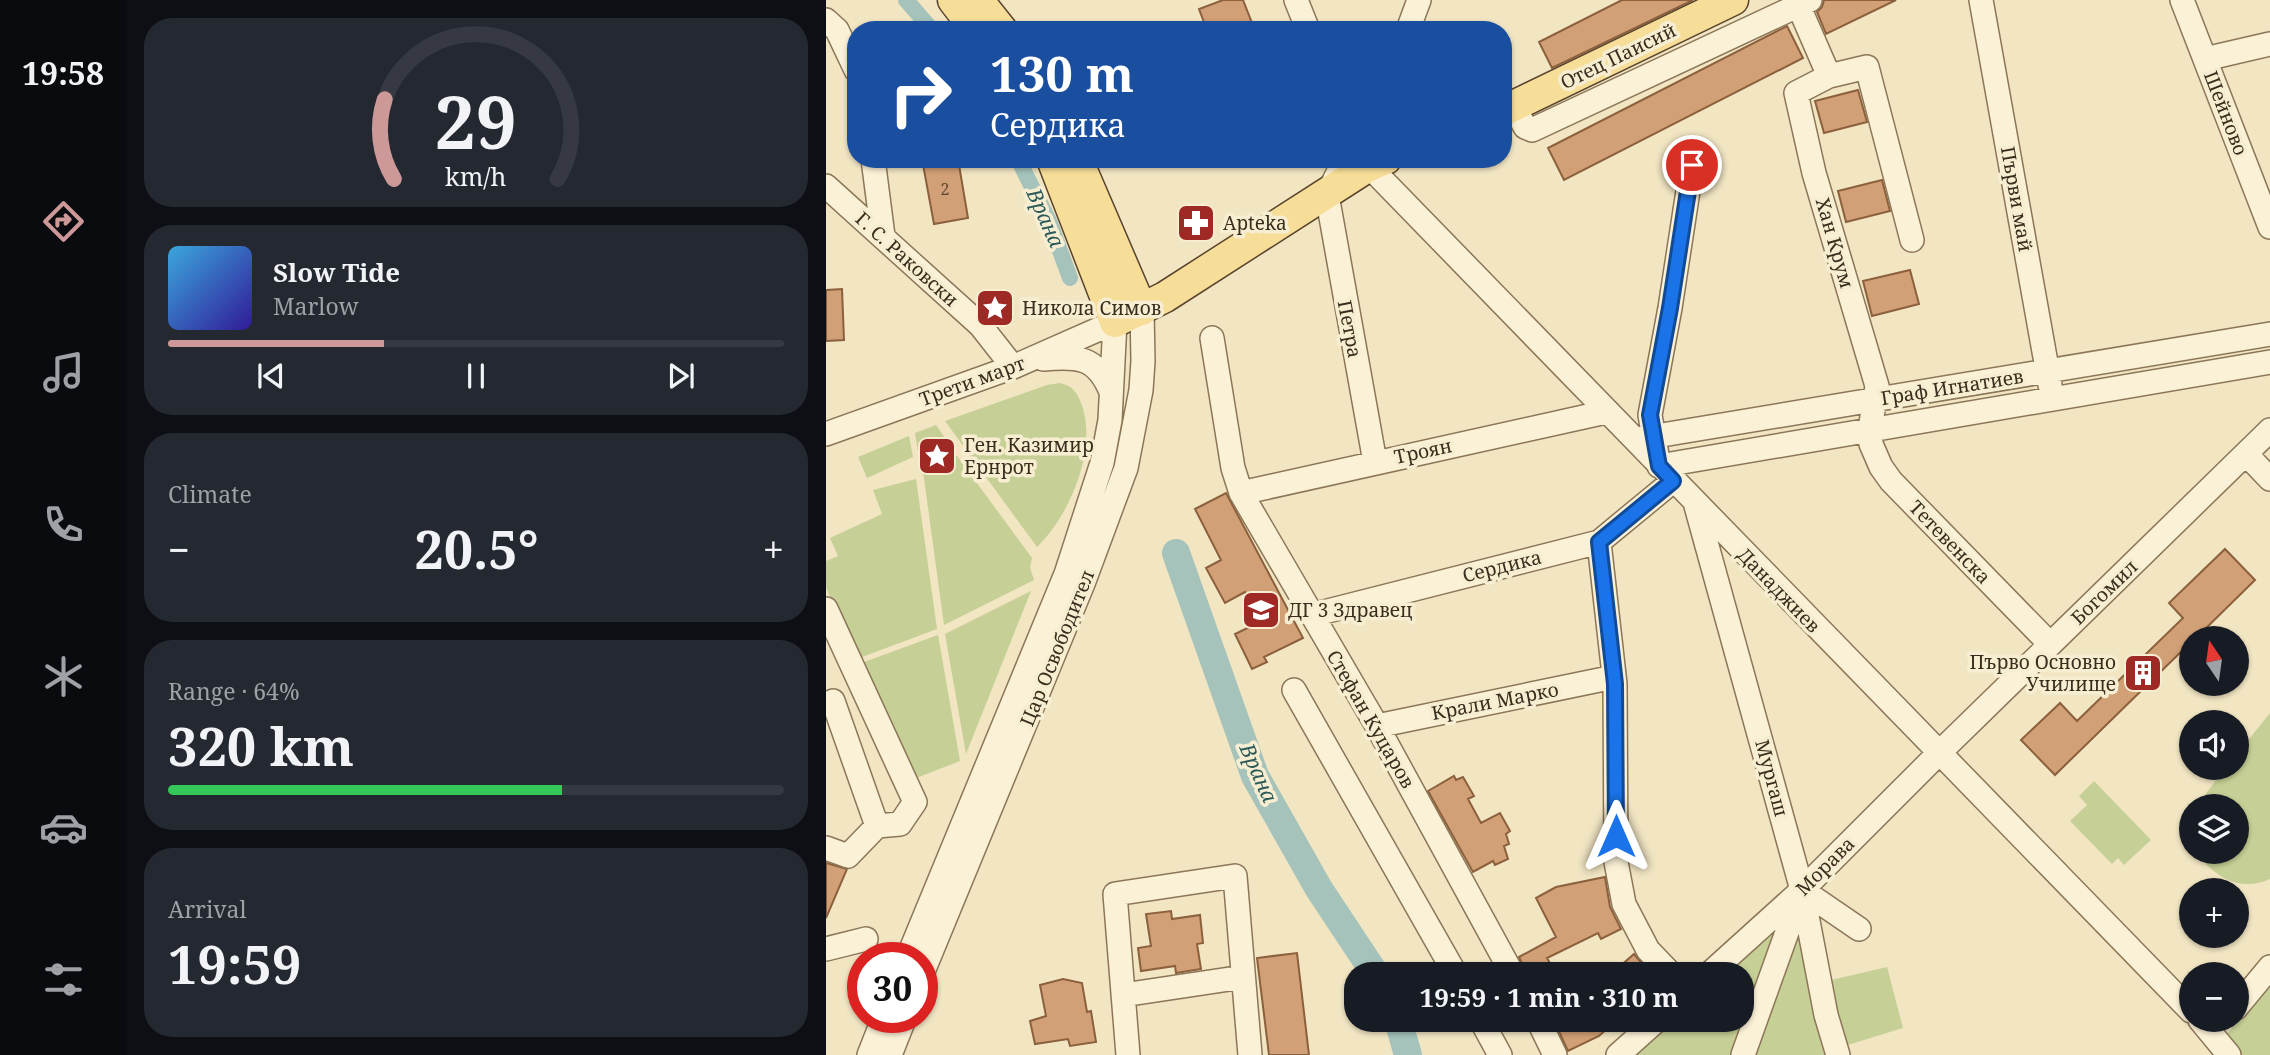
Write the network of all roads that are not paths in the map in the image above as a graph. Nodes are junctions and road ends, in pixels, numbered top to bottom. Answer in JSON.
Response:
{"nodes":[{"id":1,"x":953,"y":0,"type":"edge"},
{"id":2,"x":978,"y":0,"type":"edge"},
{"id":3,"x":1296,"y":0,"type":"edge"},
{"id":4,"x":1419,"y":0,"type":"edge"},
{"id":5,"x":1733,"y":0,"type":"edge"},
{"id":6,"x":1981,"y":0,"type":"edge"},
{"id":7,"x":2182,"y":0,"type":"edge"},
{"id":8,"x":1802,"y":2,"type":"edge"},
{"id":9,"x":826,"y":20,"type":"edge"},
{"id":10,"x":969,"y":21,"type":"edge"},
{"id":11,"x":995,"y":21,"type":"edge"},
{"id":12,"x":1304,"y":21,"type":"edge"},
{"id":13,"x":1411,"y":21,"type":"edge"},
{"id":14,"x":2270,"y":44,"type":"edge"},
{"id":15,"x":847,"y":51,"type":"edge"},
{"id":16,"x":2205,"y":59,"type":"junction"},
{"id":17,"x":1829,"y":76,"type":"junction"},
{"id":18,"x":1512,"y":108,"type":"edge"},
{"id":19,"x":1512,"y":112,"type":"edge"},
{"id":20,"x":1692,"y":165,"type":"dead end"},
{"id":21,"x":874,"y":168,"type":"edge"},
{"id":22,"x":1055,"y":168,"type":"edge"},
{"id":23,"x":1081,"y":168,"type":"edge"},
{"id":24,"x":1358,"y":168,"type":"edge"},
{"id":25,"x":1373,"y":168,"type":"edge"},
{"id":26,"x":826,"y":186,"type":"edge"},
{"id":27,"x":1327,"y":195,"type":"junction"},
{"id":28,"x":2270,"y":227,"type":"edge"},
{"id":29,"x":883,"y":236,"type":"junction"},
{"id":30,"x":1912,"y":240,"type":"dead end"},
{"id":31,"x":1120,"y":257,"type":"junction"},
{"id":32,"x":1211,"y":268,"type":"junction"},
{"id":33,"x":1142,"y":310,"type":"junction"},
{"id":34,"x":1115,"y":322,"type":"junction"},
{"id":35,"x":2270,"y":334,"type":"edge"},
{"id":36,"x":1212,"y":338,"type":"dead end"},
{"id":37,"x":2270,"y":362,"type":"edge"},
{"id":38,"x":1021,"y":364,"type":"junction"},
{"id":39,"x":2048,"y":371,"type":"junction"},
{"id":40,"x":1111,"y":393,"type":"junction"},
{"id":41,"x":2053,"y":398,"type":"junction"},
{"id":42,"x":1873,"y":400,"type":"junction"},
{"id":43,"x":1606,"y":412,"type":"junction"},
{"id":44,"x":1870,"y":429,"type":"junction"},
{"id":45,"x":2270,"y":430,"type":"edge"},
{"id":46,"x":826,"y":434,"type":"edge"},
{"id":47,"x":1643,"y":438,"type":"junction"},
{"id":48,"x":2246,"y":454,"type":"junction"},
{"id":49,"x":1375,"y":462,"type":"junction"},
{"id":50,"x":1666,"y":473,"type":"junction"},
{"id":51,"x":2270,"y":479,"type":"edge"},
{"id":52,"x":1241,"y":492,"type":"junction"},
{"id":53,"x":1695,"y":504,"type":"junction"},
{"id":54,"x":1599,"y":542,"type":"junction"},
{"id":55,"x":826,"y":609,"type":"edge"},
{"id":56,"x":1312,"y":615,"type":"junction"},
{"id":57,"x":2050,"y":645,"type":"junction"},
{"id":58,"x":1614,"y":677,"type":"junction"},
{"id":59,"x":1294,"y":690,"type":"dead end"},
{"id":60,"x":833,"y":701,"type":"dead end"},
{"id":61,"x":1377,"y":726,"type":"junction"},
{"id":62,"x":1938,"y":752,"type":"junction"},
{"id":63,"x":877,"y":826,"type":"junction"},
{"id":64,"x":826,"y":848,"type":"edge"},
{"id":65,"x":1802,"y":890,"type":"junction"},
{"id":66,"x":1859,"y":929,"type":"dead end"},
{"id":67,"x":866,"y":939,"type":"dead end"},
{"id":68,"x":914,"y":942,"type":"edge"},
{"id":69,"x":935,"y":942,"type":"edge"},
{"id":70,"x":826,"y":949,"type":"edge"},
{"id":71,"x":1448,"y":962,"type":"edge"},
{"id":72,"x":1506,"y":962,"type":"edge"},
{"id":73,"x":1660,"y":962,"type":"edge"},
{"id":74,"x":1722,"y":962,"type":"edge"},
{"id":75,"x":2270,"y":967,"type":"edge"},
{"id":76,"x":1243,"y":977,"type":"junction"},
{"id":77,"x":2249,"y":992,"type":"edge"},
{"id":78,"x":1123,"y":995,"type":"junction"},
{"id":79,"x":2179,"y":999,"type":"edge"},
{"id":80,"x":1488,"y":1032,"type":"edge"},
{"id":81,"x":1544,"y":1032,"type":"edge"},
{"id":82,"x":1644,"y":1032,"type":"edge"},
{"id":83,"x":2217,"y":1032,"type":"edge"},
{"id":84,"x":878,"y":1033,"type":"edge"},
{"id":85,"x":899,"y":1033,"type":"edge"},
{"id":86,"x":869,"y":1055,"type":"edge"},
{"id":87,"x":890,"y":1055,"type":"edge"},
{"id":88,"x":1128,"y":1055,"type":"edge"},
{"id":89,"x":1250,"y":1055,"type":"edge"},
{"id":90,"x":1500,"y":1055,"type":"edge"},
{"id":91,"x":1555,"y":1055,"type":"edge"},
{"id":92,"x":1618,"y":1055,"type":"edge"},
{"id":93,"x":1743,"y":1055,"type":"edge"},
{"id":94,"x":1838,"y":1055,"type":"edge"},
{"id":95,"x":2229,"y":1055,"type":"edge"}],
"edges":[{"from":1,"to":10,"type":"main road"},
{"from":2,"to":11,"type":"main road"},
{"from":3,"to":12,"type":"street"},
{"from":4,"to":13,"type":"street"},
{"from":5,"to":18,"type":"main road","name":"Отец Паисий"},
{"from":6,"to":39,"type":"street","name":"Първи май"},
{"from":7,"to":16,"type":"street","name":"Шейново"},
{"from":8,"to":17,"type":"street"},
{"from":8,"to":19,"type":"street"},
{"from":9,"to":15,"type":"street"},
{"from":14,"to":16,"type":"street"},
{"from":16,"to":28,"type":"street","name":"Шейново"},
{"from":17,"to":30,"type":"street"},
{"from":17,"to":42,"type":"street","name":"Хан Крум"},
{"from":20,"to":47,"type":"street"},
{"from":21,"to":29,"type":"street"},
{"from":22,"to":34,"type":"main road"},
{"from":23,"to":31,"type":"main road"},
{"from":24,"to":27,"type":"main road"},
{"from":25,"to":43,"type":"street","name":"Данаджиев"},
{"from":26,"to":29,"type":"street","name":"Г. С. Раковски"},
{"from":27,"to":32,"type":"main road"},
{"from":27,"to":49,"type":"street","name":"Петра"},
{"from":29,"to":38,"type":"street","name":"Г. С. Раковски"},
{"from":31,"to":32,"type":"main road"},
{"from":31,"to":33,"type":"main road"},
{"from":32,"to":33,"type":"main road"},
{"from":33,"to":34,"type":"main road"},
{"from":33,"to":69,"type":"street","name":"Цар Освободител"},
{"from":34,"to":38,"type":"street","name":"Трети март"},
{"from":34,"to":40,"type":"street","name":"Цар Освободител"},
{"from":35,"to":39,"type":"street","name":"Граф Игнатиев"},
{"from":36,"to":52,"type":"street","name":"Стефан Куцаров"},
{"from":37,"to":41,"type":"street","name":"Граф Игнатиев"},
{"from":38,"to":40,"type":"street"},
{"from":38,"to":46,"type":"street","name":"Трети март"},
{"from":39,"to":41,"type":"street","name":"Първи май"},
{"from":39,"to":42,"type":"street","name":"Граф Игнатиев"},
{"from":40,"to":68,"type":"street","name":"Цар Освободител"},
{"from":41,"to":44,"type":"street","name":"Граф Игнатиев"},
{"from":42,"to":44,"type":"street","name":"Хан Крум"},
{"from":42,"to":47,"type":"street","name":"Граф Игнатиев"},
{"from":43,"to":47,"type":"street","name":"Данаджиев"},
{"from":43,"to":49,"type":"street","name":"Троян"},
{"from":44,"to":50,"type":"street","name":"Граф Игнатиев"},
{"from":44,"to":57,"type":"street","name":"Тетевенска"},
{"from":45,"to":48,"type":"street","name":"Богомил"},
{"from":47,"to":50,"type":"street","name":"Данаджиев"},
{"from":48,"to":51,"type":"street"},
{"from":48,"to":57,"type":"street","name":"Богомил"},
{"from":49,"to":52,"type":"street","name":"Троян"},
{"from":50,"to":53,"type":"street","name":"Данаджиев"},
{"from":50,"to":54,"type":"street","name":"Сердика"},
{"from":52,"to":56,"type":"street","name":"Стефан Куцаров"},
{"from":53,"to":62,"type":"street","name":"Данаджиев"},
{"from":53,"to":65,"type":"street","name":"Мургаш"},
{"from":54,"to":56,"type":"street","name":"Сердика"},
{"from":54,"to":58,"type":"street"},
{"from":55,"to":63,"type":"street"},
{"from":56,"to":61,"type":"street","name":"Стефан Куцаров"},
{"from":57,"to":62,"type":"street","name":"Богомил"},
{"from":58,"to":61,"type":"street","name":"Крали Марко"},
{"from":58,"to":73,"type":"street"},
{"from":59,"to":71,"type":"street"},
{"from":60,"to":63,"type":"street"},
{"from":61,"to":72,"type":"street","name":"Стефан Куцаров"},
{"from":62,"to":65,"type":"street","name":"Морава"},
{"from":62,"to":79,"type":"street","name":"Данаджиев"},
{"from":63,"to":64,"type":"street"},
{"from":65,"to":66,"type":"street"},
{"from":65,"to":74,"type":"street","name":"Морава"},
{"from":65,"to":93,"type":"street"},
{"from":65,"to":94,"type":"street","name":"Мургаш"},
{"from":67,"to":70,"type":"street"},
{"from":75,"to":77,"type":"street"},
{"from":76,"to":78,"type":"street"},
{"from":76,"to":78,"type":"street"},
{"from":76,"to":89,"type":"street"},
{"from":78,"to":88,"type":"street"},
{"from":80,"to":90,"type":"street"},
{"from":81,"to":91,"type":"street"},
{"from":82,"to":92,"type":"street"},
{"from":83,"to":95,"type":"street"},
{"from":84,"to":86,"type":"street"},
{"from":85,"to":87,"type":"street"}]}
